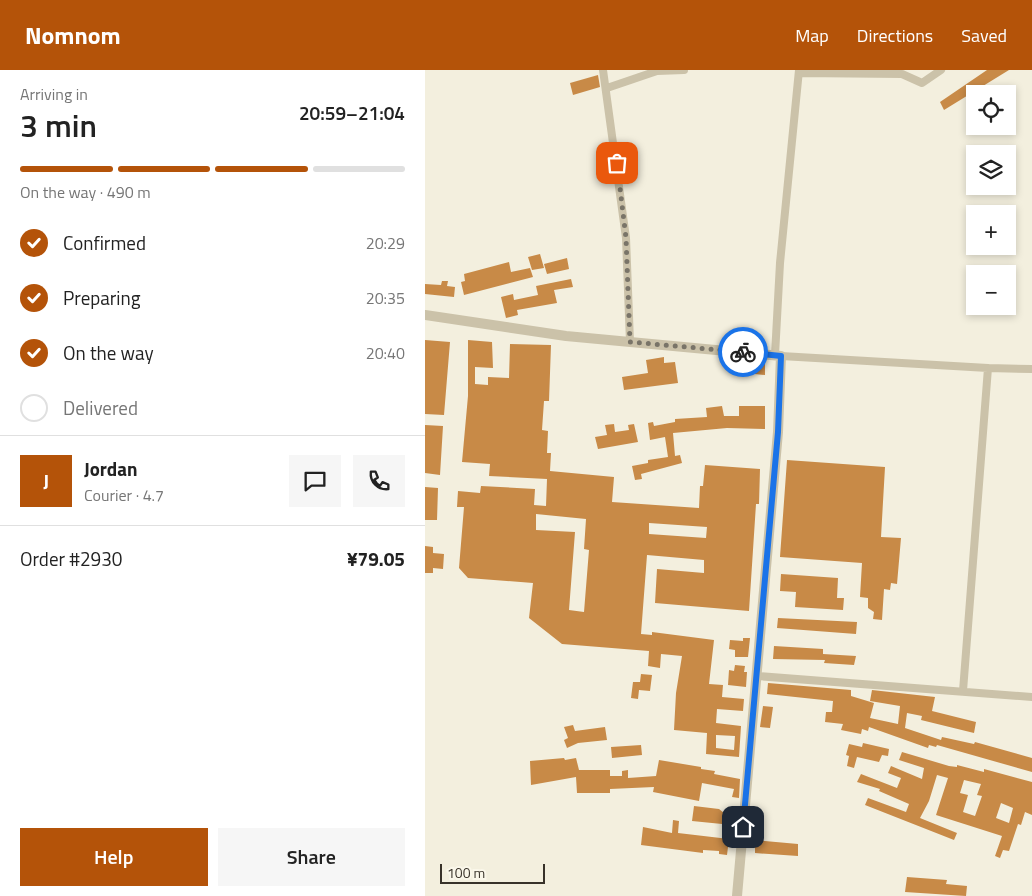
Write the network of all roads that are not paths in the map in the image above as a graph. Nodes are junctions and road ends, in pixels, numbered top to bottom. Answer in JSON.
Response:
{"nodes":[{"id":1,"x":603,"y":70,"type":"edge"},
{"id":2,"x":684,"y":70,"type":"edge"},
{"id":3,"x":941,"y":70,"type":"edge"},
{"id":4,"x":799,"y":71,"type":"edge"},
{"id":5,"x":607,"y":88,"type":"junction"},
{"id":6,"x":425,"y":315,"type":"edge"},
{"id":7,"x":630,"y":342,"type":"junction"},
{"id":8,"x":778,"y":356,"type":"junction"},
{"id":9,"x":988,"y":368,"type":"junction"},
{"id":10,"x":1032,"y":369,"type":"edge"},
{"id":11,"x":757,"y":676,"type":"junction"},
{"id":12,"x":963,"y":691,"type":"junction"},
{"id":13,"x":1032,"y":697,"type":"edge"},
{"id":14,"x":737,"y":896,"type":"edge"}],
"edges":[{"from":1,"to":5,"type":"street"},
{"from":2,"to":5,"type":"street"},
{"from":3,"to":4,"type":"street"},
{"from":4,"to":8,"type":"street"},
{"from":5,"to":7,"type":"street"},
{"from":6,"to":7,"type":"street"},
{"from":7,"to":8,"type":"street"},
{"from":8,"to":9,"type":"street"},
{"from":8,"to":11,"type":"street"},
{"from":9,"to":10,"type":"street"},
{"from":9,"to":12,"type":"street"},
{"from":11,"to":12,"type":"street"},
{"from":11,"to":14,"type":"street"},
{"from":12,"to":13,"type":"street"}]}
